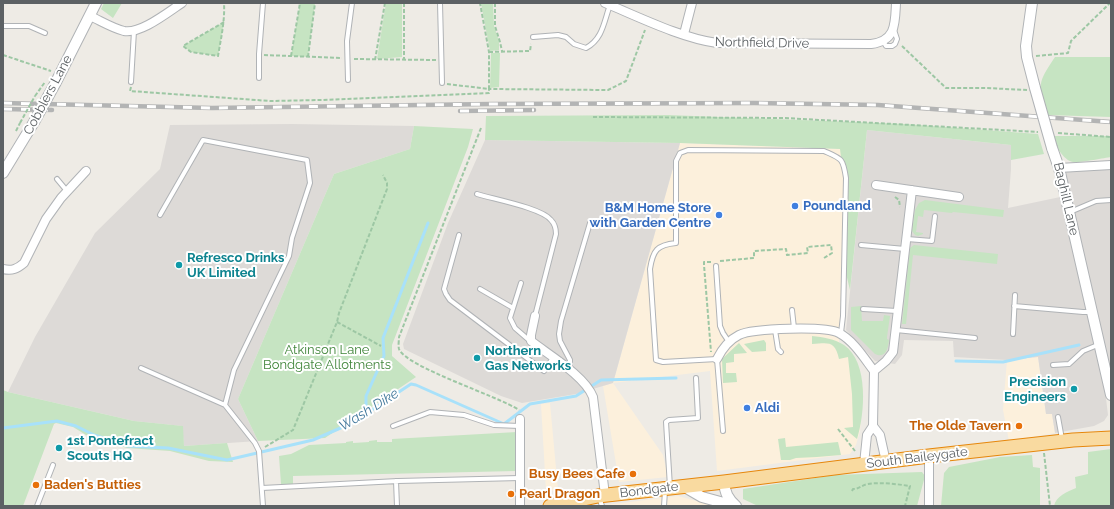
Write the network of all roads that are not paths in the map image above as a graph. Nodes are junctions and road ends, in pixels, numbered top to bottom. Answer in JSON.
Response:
{"nodes":[{"id":1,"x":96,"y":3,"type":"edge"},
{"id":2,"x":182,"y":3,"type":"edge"},
{"id":3,"x":263,"y":3,"type":"edge"},
{"id":4,"x":352,"y":3,"type":"edge"},
{"id":5,"x":440,"y":3,"type":"edge"},
{"id":6,"x":692,"y":3,"type":"edge"},
{"id":7,"x":896,"y":3,"type":"edge"},
{"id":8,"x":1032,"y":3,"type":"edge"},
{"id":9,"x":608,"y":4,"type":"edge"},
{"id":10,"x":90,"y":16,"type":"junction"},
{"id":11,"x":3,"y":26,"type":"edge"},
{"id":12,"x":894,"y":30,"type":"junction"},
{"id":13,"x":134,"y":31,"type":"junction"},
{"id":14,"x":45,"y":33,"type":"dead end"},
{"id":15,"x":684,"y":34,"type":"junction"},
{"id":16,"x":533,"y":37,"type":"road end"},
{"id":17,"x":883,"y":41,"type":"junction"},
{"id":18,"x":259,"y":78,"type":"dead end"},
{"id":19,"x":348,"y":80,"type":"dead end"},
{"id":20,"x":131,"y":82,"type":"road end"},
{"id":21,"x":442,"y":84,"type":"road end"},
{"id":22,"x":1111,"y":165,"type":"edge"},
{"id":23,"x":1059,"y":168,"type":"junction"},
{"id":24,"x":86,"y":171,"type":"dead end"},
{"id":25,"x":3,"y":173,"type":"edge"},
{"id":26,"x":57,"y":179,"type":"dead end"},
{"id":27,"x":876,"y":185,"type":"dead end"},
{"id":28,"x":912,"y":190,"type":"junction"},
{"id":29,"x":67,"y":191,"type":"junction"},
{"id":30,"x":477,"y":194,"type":"dead end"},
{"id":31,"x":958,"y":197,"type":"dead end"},
{"id":32,"x":1111,"y":200,"type":"edge"},
{"id":33,"x":1069,"y":212,"type":"junction"},
{"id":34,"x":160,"y":215,"type":"dead end"},
{"id":35,"x":935,"y":216,"type":"dead end"},
{"id":36,"x":590,"y":223,"type":"dead end"},
{"id":37,"x":459,"y":235,"type":"dead end"},
{"id":38,"x":907,"y":239,"type":"junction"},
{"id":39,"x":861,"y":245,"type":"dead end"},
{"id":40,"x":905,"y":249,"type":"junction"},
{"id":41,"x":716,"y":266,"type":"dead end"},
{"id":42,"x":3,"y":269,"type":"edge"},
{"id":43,"x":521,"y":283,"type":"dead end"},
{"id":44,"x":480,"y":290,"type":"dead end"},
{"id":45,"x":1015,"y":295,"type":"dead end"},
{"id":46,"x":1014,"y":306,"type":"junction"},
{"id":47,"x":514,"y":308,"type":"junction"},
{"id":48,"x":863,"y":309,"type":"dead end"},
{"id":49,"x":792,"y":310,"type":"dead end"},
{"id":50,"x":898,"y":312,"type":"junction"},
{"id":51,"x":1092,"y":312,"type":"junction"},
{"id":52,"x":535,"y":316,"type":"joint"},
{"id":53,"x":794,"y":328,"type":"junction"},
{"id":54,"x":775,"y":330,"type":"junction"},
{"id":55,"x":896,"y":330,"type":"junction"},
{"id":56,"x":841,"y":334,"type":"junction"},
{"id":57,"x":1013,"y":334,"type":"dead end"},
{"id":58,"x":975,"y":338,"type":"dead end"},
{"id":59,"x":531,"y":341,"type":"junction"},
{"id":60,"x":729,"y":342,"type":"junction"},
{"id":61,"x":1100,"y":344,"type":"junction"},
{"id":62,"x":781,"y":352,"type":"dead end"},
{"id":63,"x":718,"y":357,"type":"junction"},
{"id":64,"x":553,"y":358,"type":"junction"},
{"id":65,"x":1053,"y":365,"type":"dead end"},
{"id":66,"x":141,"y":368,"type":"dead end"},
{"id":67,"x":570,"y":370,"type":"junction"},
{"id":68,"x":874,"y":371,"type":"junction"},
{"id":69,"x":696,"y":378,"type":"dead end"},
{"id":70,"x":1110,"y":380,"type":"edge"},
{"id":71,"x":1111,"y":395,"type":"edge"},
{"id":72,"x":225,"y":404,"type":"junction"},
{"id":73,"x":1058,"y":417,"type":"dead end"},
{"id":74,"x":520,"y":422,"type":"joint"},
{"id":75,"x":393,"y":426,"type":"dead end"},
{"id":76,"x":873,"y":426,"type":"junction"},
{"id":77,"x":723,"y":430,"type":"dead end"},
{"id":78,"x":1111,"y":438,"type":"edge"},
{"id":79,"x":1062,"y":442,"type":"junction"},
{"id":80,"x":929,"y":456,"type":"junction"},
{"id":81,"x":886,"y":462,"type":"junction"},
{"id":82,"x":864,"y":464,"type":"junction"},
{"id":83,"x":53,"y":465,"type":"dead end"},
{"id":84,"x":520,"y":478,"type":"junction"},
{"id":85,"x":396,"y":481,"type":"junction"},
{"id":86,"x":724,"y":482,"type":"junction"},
{"id":87,"x":673,"y":487,"type":"junction"},
{"id":88,"x":262,"y":488,"type":"junction"},
{"id":89,"x":602,"y":499,"type":"edge"},
{"id":90,"x":712,"y":503,"type":"edge"},
{"id":91,"x":37,"y":506,"type":"edge"},
{"id":92,"x":263,"y":506,"type":"edge"},
{"id":93,"x":397,"y":506,"type":"edge"},
{"id":94,"x":520,"y":506,"type":"edge"},
{"id":95,"x":550,"y":506,"type":"edge"},
{"id":96,"x":664,"y":506,"type":"edge"},
{"id":97,"x":735,"y":506,"type":"edge"},
{"id":98,"x":929,"y":506,"type":"edge"}],
"edges":[{"from":1,"to":10,"type":"street","name":"Cobblers Lane"},
{"from":2,"to":13,"type":"street"},
{"from":3,"to":18,"type":"lane"},
{"from":4,"to":19,"type":"lane"},
{"from":5,"to":21,"type":"lane"},
{"from":6,"to":15,"type":"street"},
{"from":7,"to":12,"type":"street"},
{"from":8,"to":23,"type":"street","name":"Baghill Lane","bridge":true},
{"from":9,"to":15,"type":"street","name":"Northfield Drive"},
{"from":9,"to":16,"type":"lane"},
{"from":10,"to":13,"type":"street"},
{"from":10,"to":25,"type":"street","name":"Cobblers Lane","bridge":true},
{"from":11,"to":14,"type":"lane"},
{"from":12,"to":17,"type":"street"},
{"from":12,"to":17,"type":"lane"},
{"from":13,"to":20,"type":"lane"},
{"from":15,"to":17,"type":"street","name":"Northfield Drive"},
{"from":22,"to":23,"type":"street"},
{"from":23,"to":33,"type":"street","name":"Baghill Lane"},
{"from":24,"to":29,"type":"street"},
{"from":26,"to":29,"type":"lane"},
{"from":27,"to":28,"type":"street"},
{"from":28,"to":31,"type":"street"},
{"from":28,"to":38,"type":"street"},
{"from":29,"to":42,"type":"street"},
{"from":30,"to":52,"type":"lane"},
{"from":32,"to":33,"type":"lane"},
{"from":33,"to":51,"type":"street","name":"Baghill Lane"},
{"from":34,"to":72,"type":"lane"},
{"from":35,"to":38,"type":"lane"},
{"from":36,"to":67,"type":"lane"},
{"from":37,"to":64,"type":"lane"},
{"from":38,"to":40,"type":"street"},
{"from":39,"to":40,"type":"lane"},
{"from":40,"to":50,"type":"street"},
{"from":41,"to":60,"type":"lane"},
{"from":43,"to":47,"type":"lane"},
{"from":44,"to":47,"type":"lane"},
{"from":45,"to":46,"type":"lane"},
{"from":46,"to":51,"type":"lane"},
{"from":46,"to":57,"type":"lane"},
{"from":47,"to":59,"type":"lane"},
{"from":48,"to":50,"type":"lane"},
{"from":49,"to":53,"type":"lane"},
{"from":50,"to":55,"type":"street"},
{"from":51,"to":61,"type":"street","name":"Baghill Lane"},
{"from":52,"to":59,"type":"street"},
{"from":53,"to":54,"type":"street"},
{"from":53,"to":56,"type":"street"},
{"from":54,"to":60,"type":"street"},
{"from":54,"to":62,"type":"lane"},
{"from":55,"to":58,"type":"lane"},
{"from":55,"to":68,"type":"street"},
{"from":56,"to":63,"type":"lane"},
{"from":56,"to":68,"type":"street"},
{"from":59,"to":64,"type":"street"},
{"from":60,"to":63,"type":"street"},
{"from":61,"to":65,"type":"lane"},
{"from":61,"to":70,"type":"street","name":"Baghill Lane"},
{"from":63,"to":77,"type":"lane"},
{"from":64,"to":67,"type":"street"},
{"from":66,"to":72,"type":"lane"},
{"from":67,"to":89,"type":"street"},
{"from":68,"to":76,"type":"street"},
{"from":69,"to":87,"type":"lane"},
{"from":70,"to":71,"type":"street","name":"Baghill Lane"},
{"from":72,"to":88,"type":"lane"},
{"from":73,"to":79,"type":"lane"},
{"from":74,"to":75,"type":"lane"},
{"from":74,"to":84,"type":"street"},
{"from":76,"to":81,"type":"street"},
{"from":76,"to":82,"type":"street"},
{"from":78,"to":79,"type":"highway","name":"South Baileygate"},
{"from":79,"to":80,"type":"highway","name":"South Baileygate"},
{"from":80,"to":81,"type":"highway","name":"South Baileygate"},
{"from":80,"to":98,"type":"street"},
{"from":81,"to":82,"type":"highway","name":"South Baileygate"},
{"from":82,"to":86,"type":"highway","name":"South Baileygate"},
{"from":83,"to":91,"type":"lane"},
{"from":84,"to":85,"type":"lane"},
{"from":84,"to":94,"type":"street"},
{"from":85,"to":88,"type":"lane"},
{"from":85,"to":93,"type":"lane"},
{"from":86,"to":87,"type":"highway","name":"Bondgate"},
{"from":86,"to":97,"type":"street"},
{"from":87,"to":89,"type":"highway","name":"Bondgate"},
{"from":87,"to":90,"type":"street"},
{"from":87,"to":96,"type":"lane"},
{"from":88,"to":92,"type":"lane"},
{"from":89,"to":95,"type":"highway","name":"Bondgate"},
{"from":90,"to":97,"type":"street"}]}
